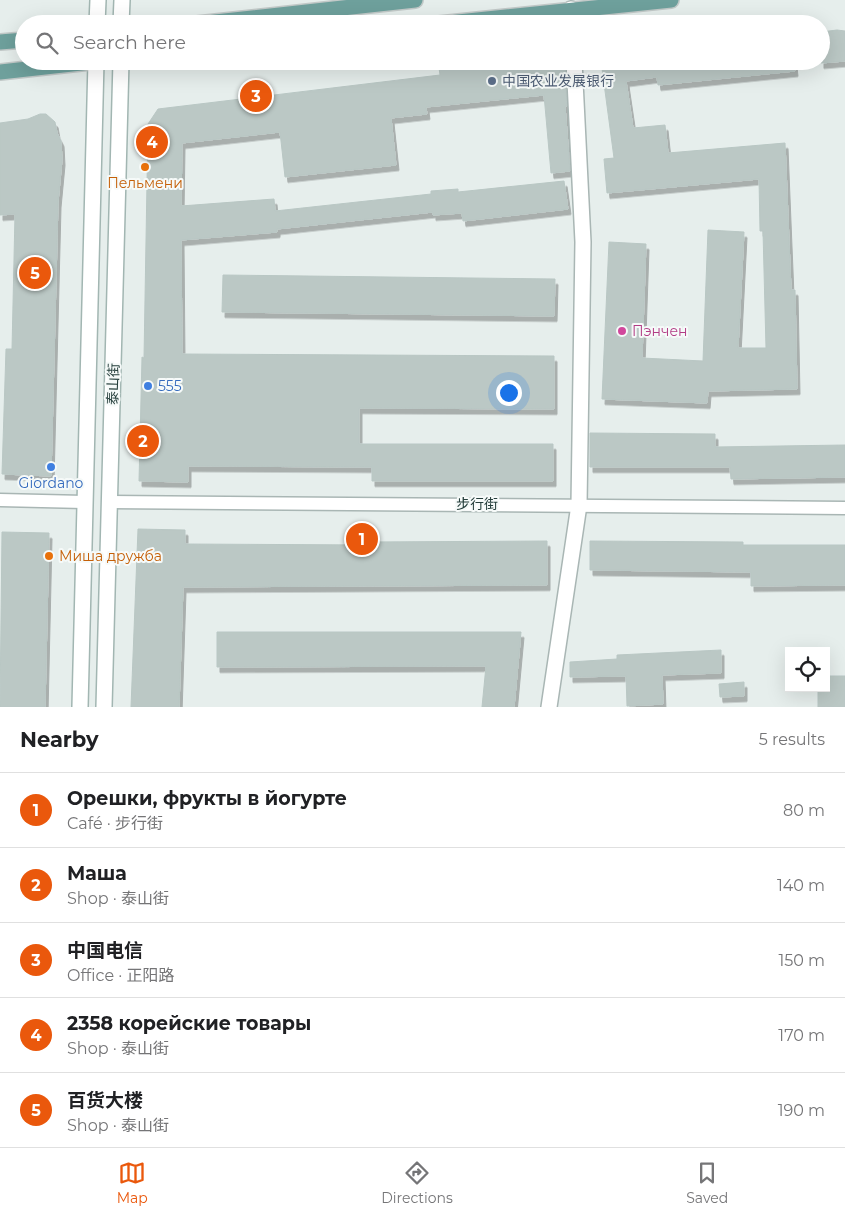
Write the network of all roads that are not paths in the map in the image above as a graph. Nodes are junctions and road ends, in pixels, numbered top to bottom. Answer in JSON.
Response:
{"nodes":[{"id":1,"x":98,"y":0,"type":"edge"},
{"id":2,"x":122,"y":0,"type":"edge"},
{"id":3,"x":415,"y":0,"type":"edge"},
{"id":4,"x":671,"y":0,"type":"edge"},
{"id":5,"x":98,"y":15,"type":"edge"},
{"id":6,"x":121,"y":15,"type":"edge"},
{"id":7,"x":279,"y":15,"type":"edge"},
{"id":8,"x":578,"y":15,"type":"edge"},
{"id":9,"x":15,"y":41,"type":"edge"},
{"id":10,"x":0,"y":42,"type":"edge"},
{"id":11,"x":18,"y":70,"type":"edge"},
{"id":12,"x":97,"y":70,"type":"edge"},
{"id":13,"x":121,"y":70,"type":"edge"},
{"id":14,"x":574,"y":70,"type":"edge"},
{"id":15,"x":0,"y":72,"type":"edge"},
{"id":16,"x":0,"y":500,"type":"edge"},
{"id":17,"x":84,"y":502,"type":"junction"},
{"id":18,"x":110,"y":502,"type":"junction"},
{"id":19,"x":579,"y":505,"type":"junction"},
{"id":20,"x":845,"y":508,"type":"edge"},
{"id":21,"x":80,"y":707,"type":"edge"},
{"id":22,"x":104,"y":707,"type":"edge"},
{"id":23,"x":549,"y":707,"type":"edge"}],
"edges":[{"from":1,"to":5,"type":"main road"},
{"from":2,"to":6,"type":"main road"},
{"from":3,"to":7,"type":"main road"},
{"from":4,"to":8,"type":"main road"},
{"from":9,"to":10,"type":"main road"},
{"from":11,"to":15,"type":"main road"},
{"from":12,"to":17,"type":"main road","name":"泰山街"},
{"from":13,"to":18,"type":"main road","name":"泰山街"},
{"from":14,"to":19,"type":"main road"},
{"from":16,"to":17,"type":"street"},
{"from":17,"to":21,"type":"main road","name":"泰山街"},
{"from":18,"to":19,"type":"street","name":"步行街"},
{"from":18,"to":22,"type":"main road","name":"泰山街"},
{"from":19,"to":20,"type":"street","name":"步行街"},
{"from":19,"to":23,"type":"main road"}]}
